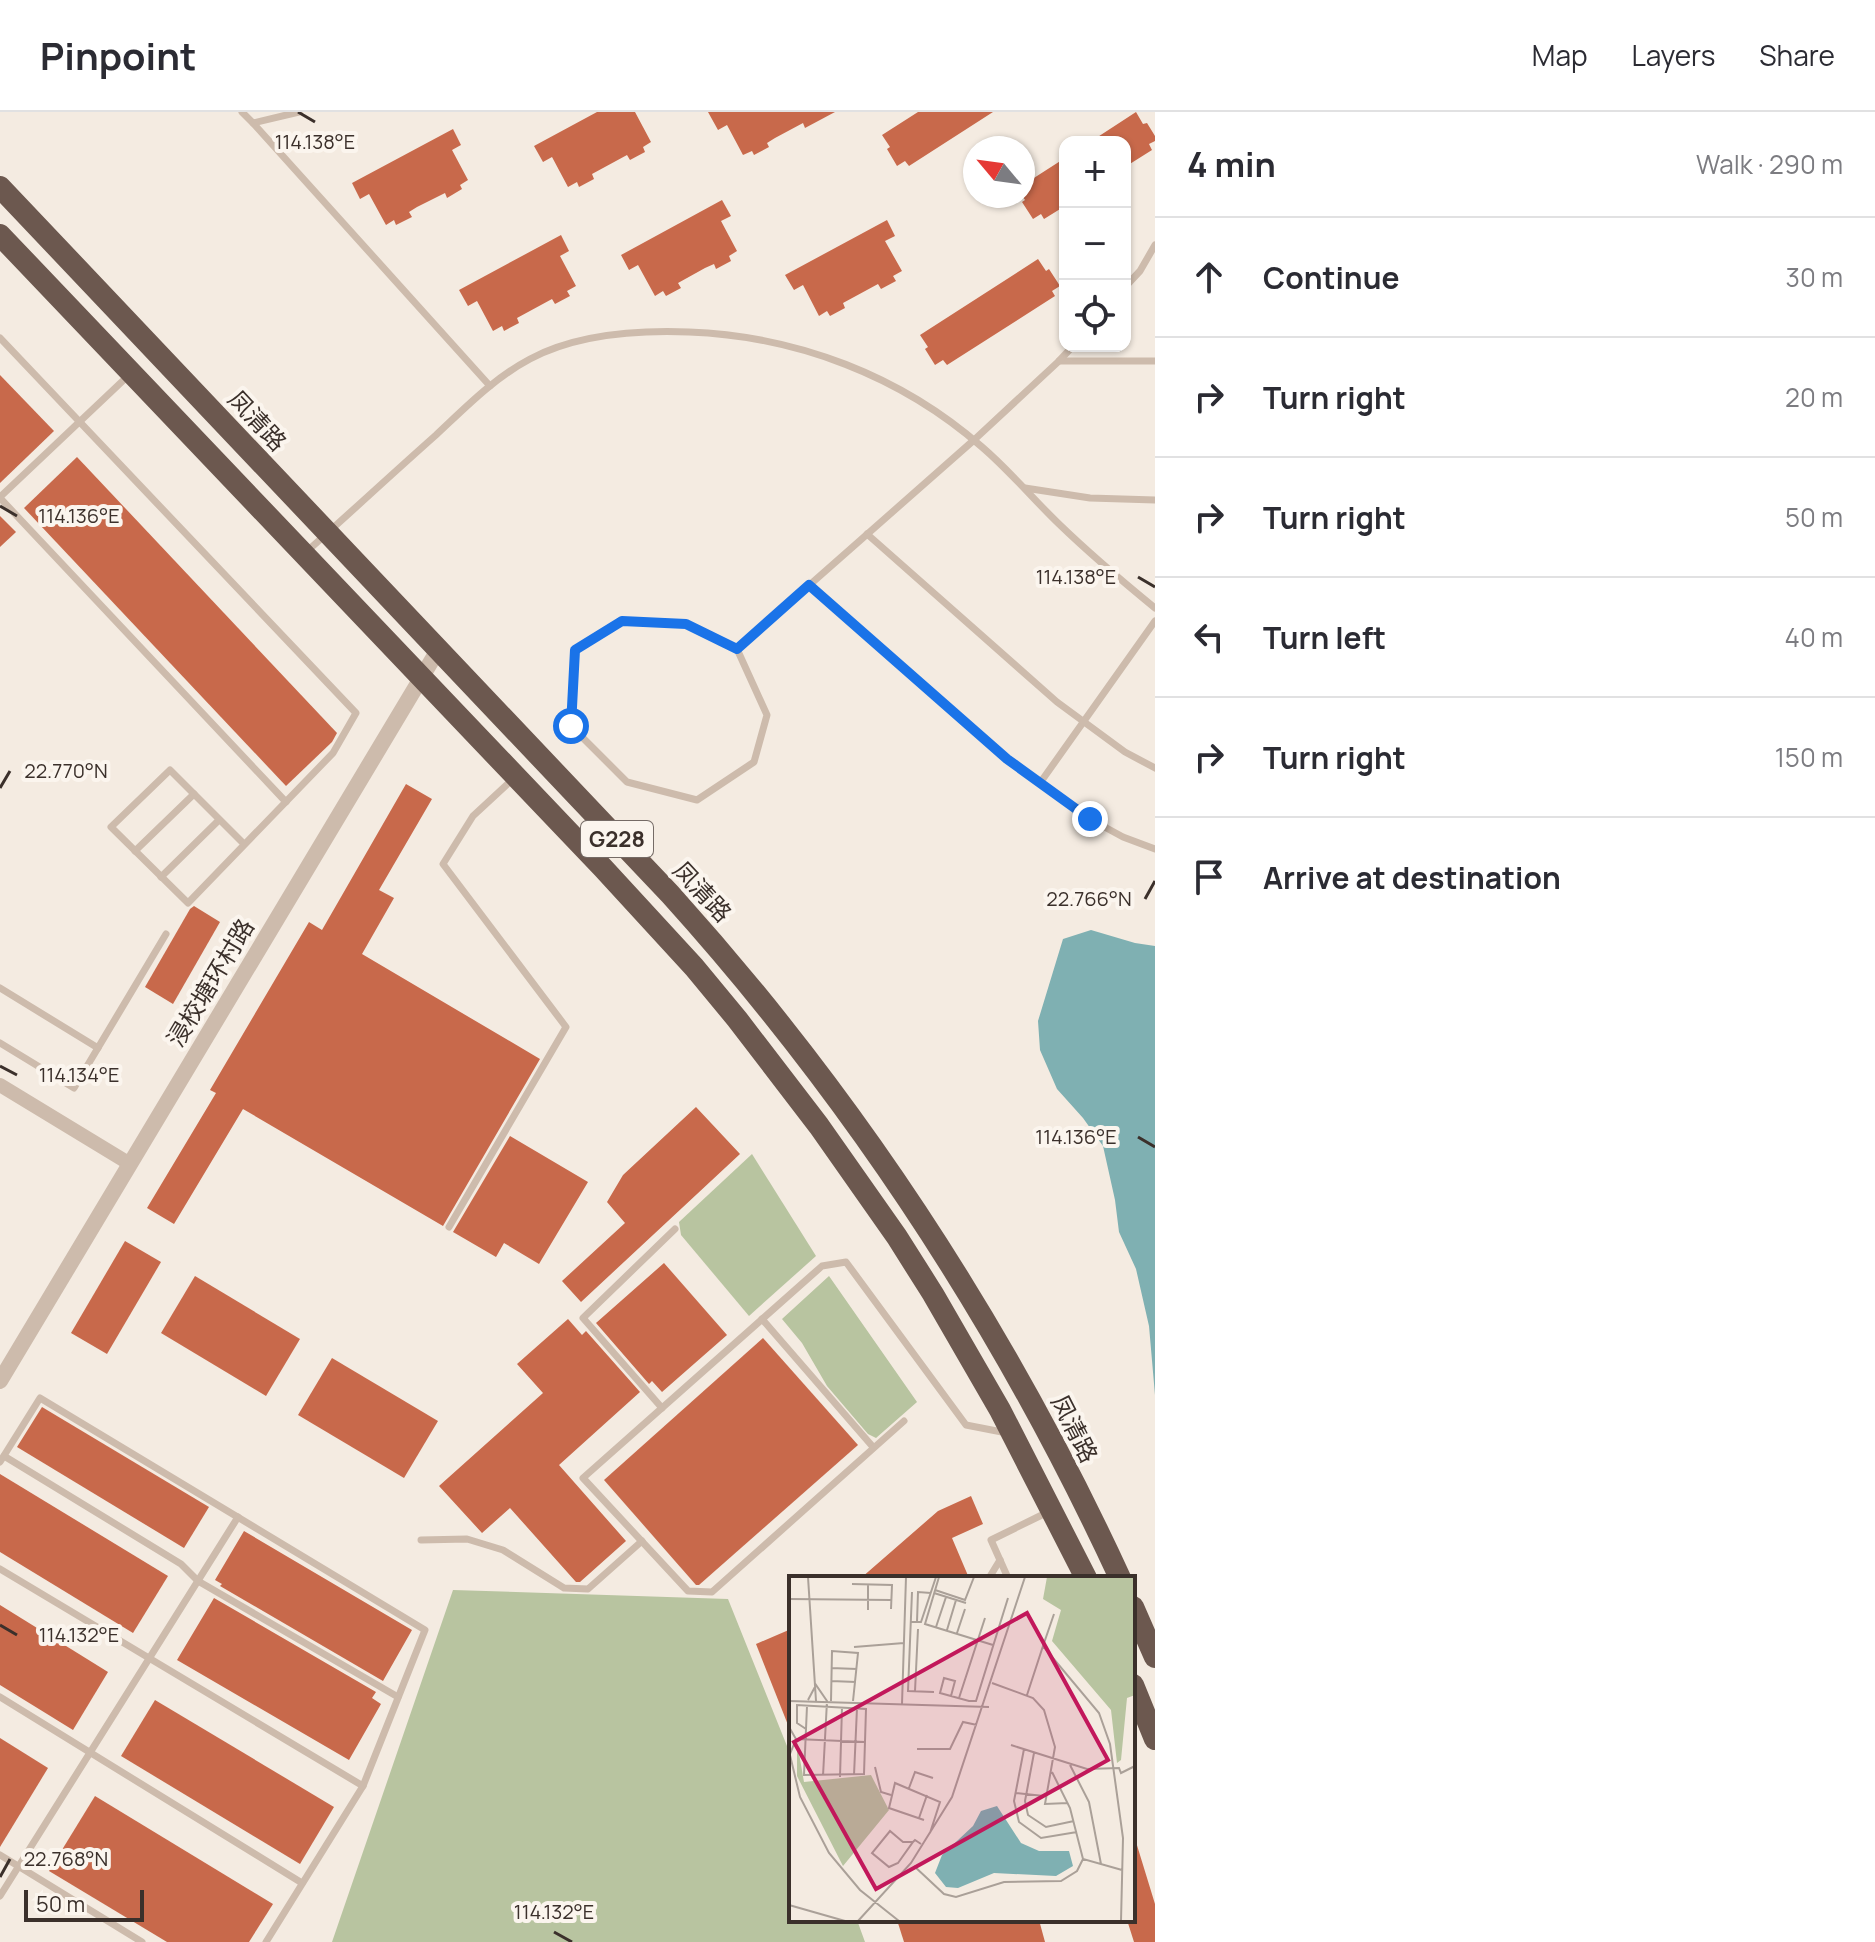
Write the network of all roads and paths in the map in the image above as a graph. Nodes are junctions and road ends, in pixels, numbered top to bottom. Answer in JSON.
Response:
{"nodes":[{"id":1,"x":242,"y":112,"type":"edge"},
{"id":2,"x":299,"y":112,"type":"edge"},
{"id":3,"x":253,"y":123,"type":"junction"},
{"id":4,"x":0,"y":187,"type":"edge"},
{"id":5,"x":0,"y":235,"type":"edge"},
{"id":6,"x":1155,"y":245,"type":"edge"},
{"id":7,"x":1131,"y":281,"type":"edge"},
{"id":8,"x":0,"y":338,"type":"edge"},
{"id":9,"x":1067,"y":352,"type":"edge"},
{"id":10,"x":1059,"y":361,"type":"junction"},
{"id":11,"x":1155,"y":361,"type":"edge"},
{"id":12,"x":131,"y":373,"type":"junction"},
{"id":13,"x":490,"y":386,"type":"junction"},
{"id":14,"x":80,"y":422,"type":"junction"},
{"id":15,"x":974,"y":440,"type":"junction"},
{"id":16,"x":1023,"y":487,"type":"junction"},
{"id":17,"x":0,"y":498,"type":"edge"},
{"id":18,"x":1155,"y":500,"type":"edge"},
{"id":19,"x":327,"y":533,"type":"junction"},
{"id":20,"x":867,"y":534,"type":"junction"},
{"id":21,"x":304,"y":554,"type":"junction"},
{"id":22,"x":809,"y":585,"type":"junction"},
{"id":23,"x":1155,"y":608,"type":"edge"},
{"id":24,"x":1155,"y":621,"type":"edge"},
{"id":25,"x":737,"y":649,"type":"junction"},
{"id":26,"x":438,"y":650,"type":"junction"},
{"id":27,"x":422,"y":678,"type":"junction"},
{"id":28,"x":1084,"y":721,"type":"junction"},
{"id":29,"x":1155,"y":768,"type":"edge"},
{"id":30,"x":515,"y":776,"type":"junction"},
{"id":31,"x":1040,"y":783,"type":"junction"},
{"id":32,"x":194,"y":794,"type":"junction"},
{"id":33,"x":286,"y":802,"type":"junction"},
{"id":34,"x":219,"y":820,"type":"junction"},
{"id":35,"x":244,"y":844,"type":"junction"},
{"id":36,"x":1155,"y":849,"type":"edge"},
{"id":37,"x":135,"y":851,"type":"junction"},
{"id":38,"x":161,"y":877,"type":"junction"},
{"id":39,"x":166,"y":934,"type":"dead end"},
{"id":40,"x":0,"y":988,"type":"edge"},
{"id":41,"x":0,"y":1043,"type":"edge"},
{"id":42,"x":98,"y":1048,"type":"junction"},
{"id":43,"x":0,"y":1085,"type":"edge"},
{"id":44,"x":130,"y":1164,"type":"junction"},
{"id":45,"x":449,"y":1227,"type":"dead end"},
{"id":46,"x":675,"y":1229,"type":"dead end"},
{"id":47,"x":762,"y":1319,"type":"junction"},
{"id":48,"x":0,"y":1381,"type":"edge"},
{"id":49,"x":662,"y":1408,"type":"junction"},
{"id":50,"x":904,"y":1421,"type":"dead end"},
{"id":51,"x":1013,"y":1434,"type":"junction"},
{"id":52,"x":873,"y":1447,"type":"junction"},
{"id":53,"x":2,"y":1459,"type":"edge"},
{"id":54,"x":1052,"y":1510,"type":"junction"},
{"id":55,"x":238,"y":1517,"type":"junction"},
{"id":56,"x":421,"y":1540,"type":"dead end"},
{"id":57,"x":642,"y":1541,"type":"junction"},
{"id":58,"x":1000,"y":1560,"type":"junction"},
{"id":59,"x":0,"y":1569,"type":"edge"},
{"id":60,"x":990,"y":1576,"type":"edge"},
{"id":61,"x":1007,"y":1576,"type":"edge"},
{"id":62,"x":1085,"y":1576,"type":"edge"},
{"id":63,"x":1119,"y":1576,"type":"edge"},
{"id":64,"x":198,"y":1581,"type":"junction"},
{"id":65,"x":1135,"y":1610,"type":"edge"},
{"id":66,"x":1150,"y":1630,"type":"edge"},
{"id":67,"x":1155,"y":1657,"type":"edge"},
{"id":68,"x":149,"y":1659,"type":"junction"},
{"id":69,"x":1135,"y":1690,"type":"edge"},
{"id":70,"x":0,"y":1697,"type":"edge"},
{"id":71,"x":398,"y":1697,"type":"junction"},
{"id":72,"x":1155,"y":1739,"type":"edge"},
{"id":73,"x":90,"y":1753,"type":"junction"},
{"id":74,"x":363,"y":1786,"type":"junction"},
{"id":75,"x":0,"y":1855,"type":"edge"},
{"id":76,"x":19,"y":1866,"type":"junction"},
{"id":77,"x":302,"y":1883,"type":"junction"},
{"id":78,"x":0,"y":1896,"type":"edge"},
{"id":79,"x":142,"y":1942,"type":"edge"},
{"id":80,"x":266,"y":1942,"type":"edge"}],
"edges":[{"from":1,"to":3,"type":"lane"},
{"from":2,"to":3,"type":"lane"},
{"from":3,"to":13,"type":"lane"},
{"from":4,"to":19,"type":"highway","name":"凤清路","number":"G228"},
{"from":5,"to":12,"type":"highway","number":"G228"},
{"from":6,"to":7,"type":"lane"},
{"from":8,"to":14,"type":"lane"},
{"from":9,"to":10,"type":"lane"},
{"from":10,"to":11,"type":"lane"},
{"from":10,"to":15,"type":"lane"},
{"from":12,"to":14,"type":"lane"},
{"from":12,"to":21,"type":"highway","number":"G228"},
{"from":13,"to":15,"type":"lane"},
{"from":13,"to":19,"type":"lane"},
{"from":14,"to":17,"type":"lane"},
{"from":14,"to":33,"type":"lane"},
{"from":15,"to":16,"type":"lane"},
{"from":15,"to":20,"type":"lane"},
{"from":16,"to":18,"type":"lane"},
{"from":16,"to":23,"type":"lane"},
{"from":17,"to":33,"type":"lane"},
{"from":19,"to":21,"type":"lane"},
{"from":19,"to":26,"type":"highway","name":"凤清路","number":"G228"},
{"from":20,"to":22,"type":"lane"},
{"from":20,"to":28,"type":"lane"},
{"from":21,"to":27,"type":"highway","number":"G228"},
{"from":22,"to":25,"type":"lane"},
{"from":22,"to":31,"type":"lane"},
{"from":24,"to":28,"type":"lane"},
{"from":25,"to":25,"type":"lane"},
{"from":26,"to":27,"type":"street","name":"浸校塘环村路"},
{"from":26,"to":63,"type":"highway","name":"凤清路","number":"G228"},
{"from":27,"to":30,"type":"highway","number":"G228"},
{"from":27,"to":44,"type":"street","name":"浸校塘环村路"},
{"from":28,"to":29,"type":"lane"},
{"from":28,"to":31,"type":"lane"},
{"from":30,"to":45,"type":"lane"},
{"from":30,"to":51,"type":"highway","number":"G228"},
{"from":31,"to":36,"type":"lane"},
{"from":32,"to":34,"type":"lane"},
{"from":32,"to":37,"type":"lane"},
{"from":32,"to":37,"type":"lane"},
{"from":33,"to":35,"type":"lane"},
{"from":34,"to":35,"type":"lane"},
{"from":34,"to":38,"type":"lane"},
{"from":35,"to":38,"type":"lane"},
{"from":37,"to":38,"type":"lane"},
{"from":39,"to":42,"type":"lane"},
{"from":40,"to":42,"type":"lane"},
{"from":41,"to":42,"type":"lane"},
{"from":43,"to":44,"type":"street"},
{"from":44,"to":48,"type":"street","name":"浸校塘环村路"},
{"from":46,"to":49,"type":"lane"},
{"from":47,"to":49,"type":"lane"},
{"from":47,"to":51,"type":"lane"},
{"from":47,"to":52,"type":"lane"},
{"from":49,"to":57,"type":"lane"},
{"from":50,"to":52,"type":"lane"},
{"from":51,"to":54,"type":"highway","number":"G228"},
{"from":52,"to":57,"type":"lane"},
{"from":53,"to":55,"type":"lane"},
{"from":53,"to":64,"type":"lane"},
{"from":54,"to":58,"type":"lane"},
{"from":54,"to":62,"type":"highway","number":"G228"},
{"from":55,"to":64,"type":"lane"},
{"from":55,"to":71,"type":"lane"},
{"from":56,"to":57,"type":"lane"},
{"from":58,"to":60,"type":"lane"},
{"from":58,"to":61,"type":"lane"},
{"from":59,"to":68,"type":"lane"},
{"from":64,"to":68,"type":"lane"},
{"from":64,"to":71,"type":"lane"},
{"from":65,"to":66,"type":"highway"},
{"from":66,"to":67,"type":"highway"},
{"from":68,"to":73,"type":"lane"},
{"from":68,"to":74,"type":"lane"},
{"from":69,"to":72,"type":"highway"},
{"from":70,"to":73,"type":"lane"},
{"from":71,"to":74,"type":"lane"},
{"from":73,"to":76,"type":"lane"},
{"from":73,"to":77,"type":"lane"},
{"from":74,"to":77,"type":"lane"},
{"from":75,"to":76,"type":"lane"},
{"from":76,"to":78,"type":"lane"},
{"from":76,"to":79,"type":"lane"},
{"from":77,"to":80,"type":"lane"}]}
